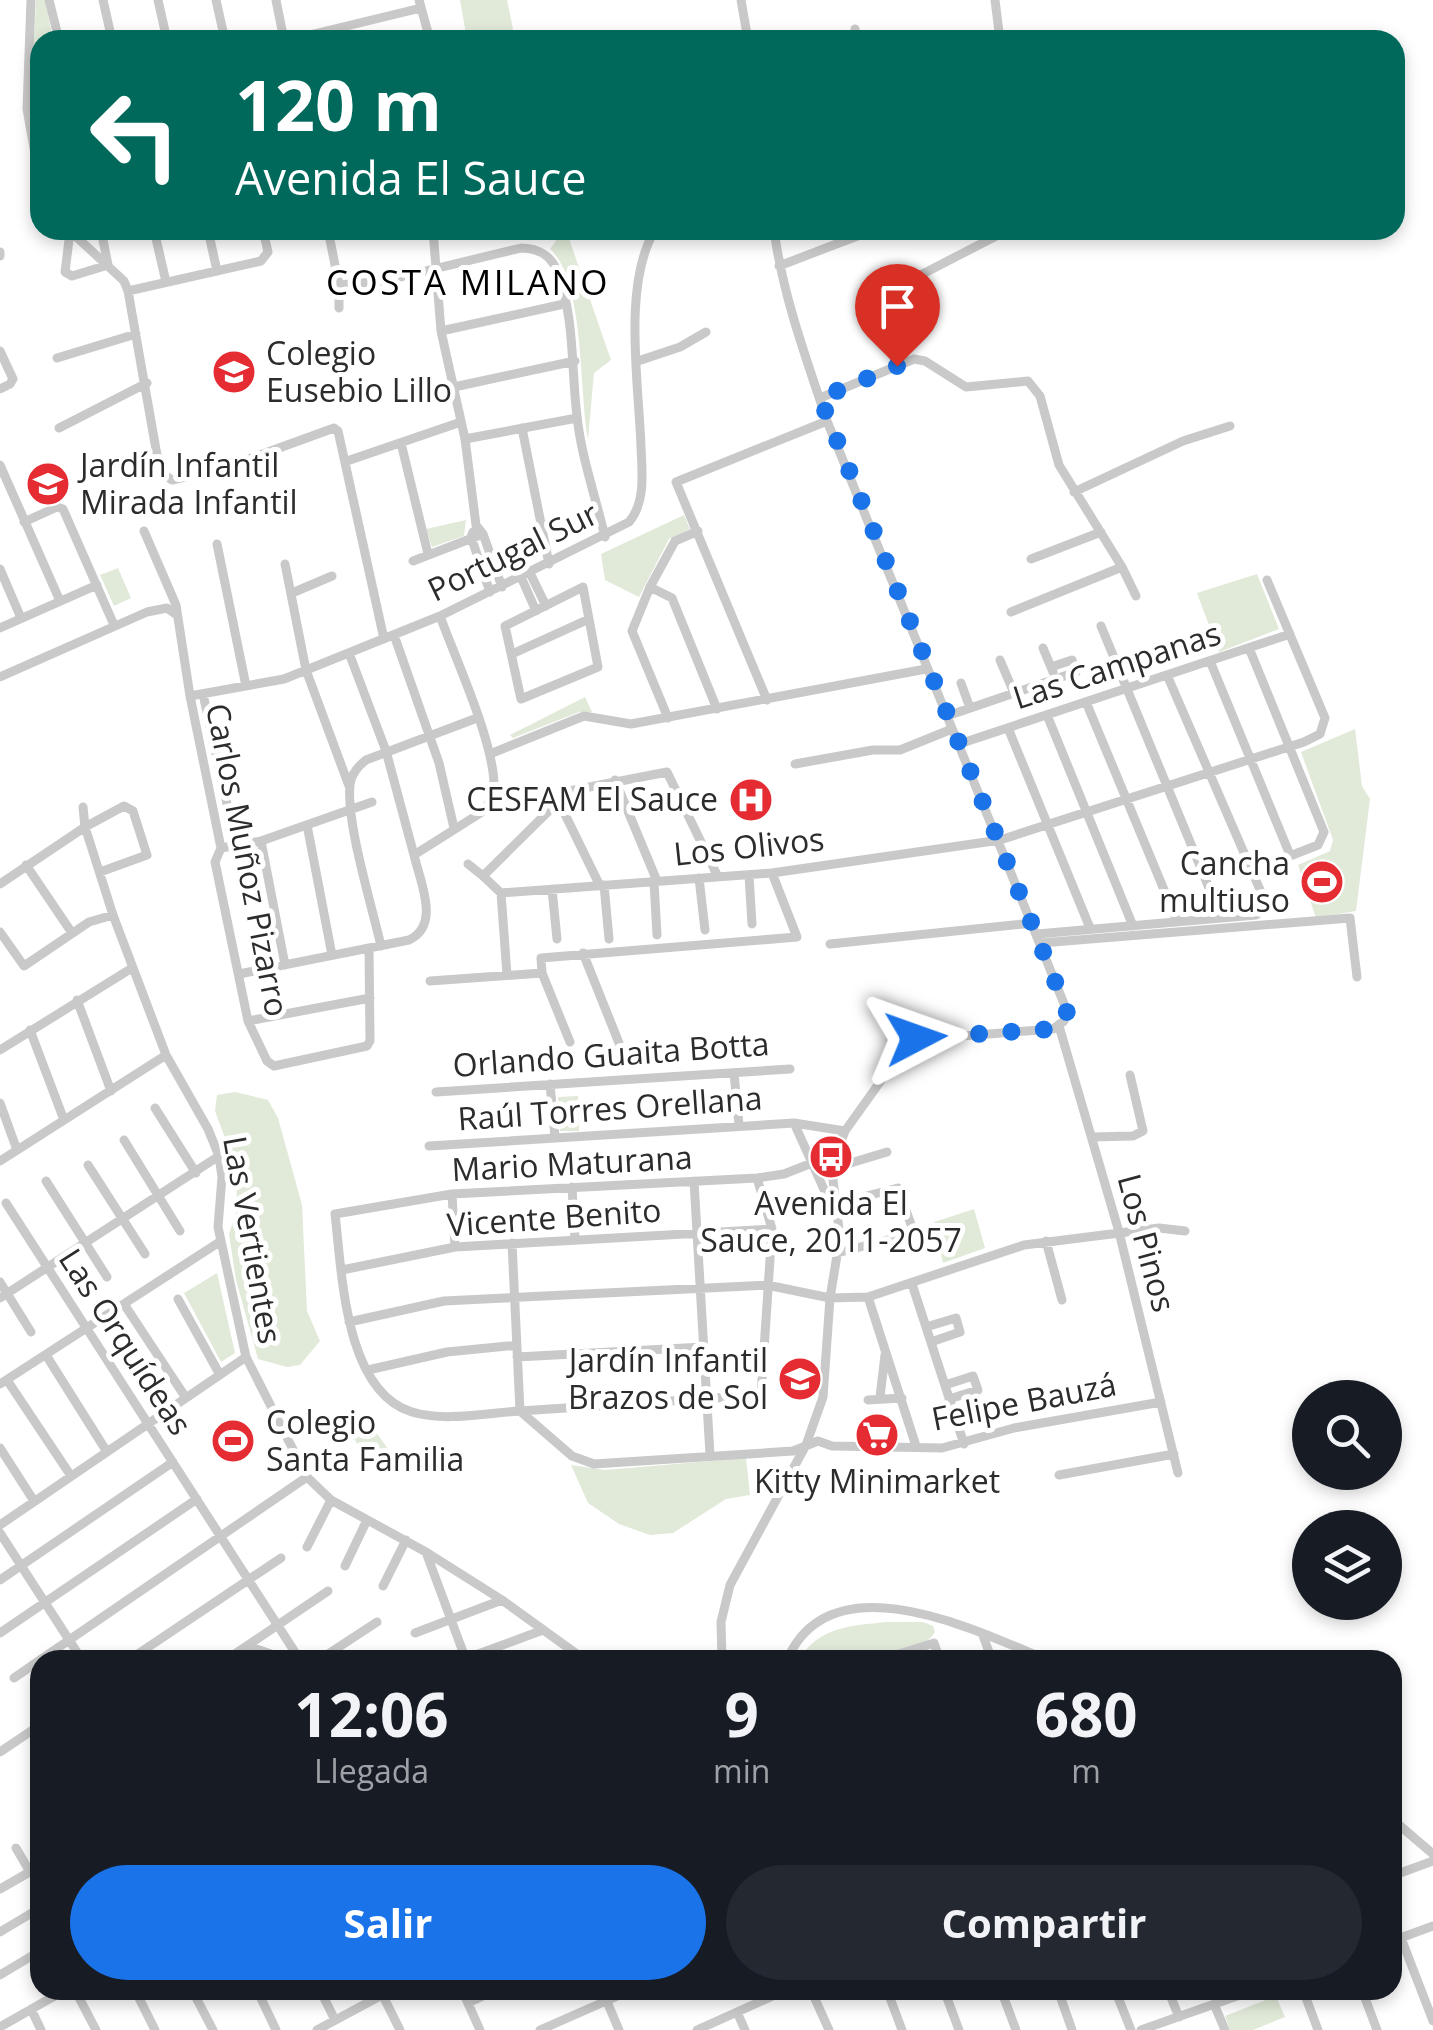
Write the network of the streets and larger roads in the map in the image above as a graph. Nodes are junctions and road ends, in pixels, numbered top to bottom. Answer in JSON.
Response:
{"nodes":[{"id":1,"x":31,"y":0,"type":"edge"},
{"id":2,"x":49,"y":0,"type":"edge"},
{"id":3,"x":103,"y":0,"type":"edge"},
{"id":4,"x":158,"y":0,"type":"edge"},
{"id":5,"x":216,"y":0,"type":"edge"},
{"id":6,"x":276,"y":0,"type":"edge"},
{"id":7,"x":742,"y":0,"type":"edge"},
{"id":8,"x":995,"y":0,"type":"edge"},
{"id":9,"x":420,"y":4,"type":"edge"},
{"id":10,"x":56,"y":30,"type":"edge"},
{"id":11,"x":110,"y":30,"type":"edge"},
{"id":12,"x":166,"y":30,"type":"edge"},
{"id":13,"x":223,"y":30,"type":"edge"},
{"id":14,"x":284,"y":30,"type":"edge"},
{"id":15,"x":323,"y":30,"type":"edge"},
{"id":16,"x":427,"y":30,"type":"edge"},
{"id":17,"x":746,"y":30,"type":"edge"},
{"id":18,"x":999,"y":30,"type":"edge"},
{"id":19,"x":30,"y":121,"type":"edge"},
{"id":20,"x":69,"y":240,"type":"edge"},
{"id":21,"x":80,"y":240,"type":"edge"},
{"id":22,"x":103,"y":240,"type":"edge"},
{"id":23,"x":156,"y":240,"type":"edge"},
{"id":24,"x":210,"y":240,"type":"edge"},
{"id":25,"x":265,"y":240,"type":"edge"},
{"id":26,"x":330,"y":240,"type":"edge"},
{"id":27,"x":433,"y":240,"type":"edge"},
{"id":28,"x":650,"y":240,"type":"edge"},
{"id":29,"x":775,"y":240,"type":"edge"},
{"id":30,"x":846,"y":240,"type":"edge"},
{"id":31,"x":988,"y":240,"type":"edge"},
{"id":32,"x":108,"y":266,"type":"junction"},
{"id":33,"x":779,"y":266,"type":"junction"},
{"id":34,"x":434,"y":268,"type":"junction"},
{"id":35,"x":217,"y":271,"type":"junction"},
{"id":36,"x":166,"y":282,"type":"junction"},
{"id":37,"x":339,"y":285,"type":"junction"},
{"id":38,"x":128,"y":291,"type":"junction"},
{"id":39,"x":564,"y":304,"type":"junction"},
{"id":40,"x":339,"y":308,"type":"dead end"},
{"id":41,"x":441,"y":331,"type":"junction"},
{"id":42,"x":706,"y":332,"type":"dead end"},
{"id":43,"x":136,"y":334,"type":"junction"},
{"id":44,"x":0,"y":350,"type":"edge"},
{"id":45,"x":57,"y":358,"type":"dead end"},
{"id":46,"x":574,"y":361,"type":"junction"},
{"id":47,"x":638,"y":361,"type":"junction"},
{"id":48,"x":897,"y":366,"type":"junction"},
{"id":49,"x":147,"y":383,"type":"junction"},
{"id":50,"x":454,"y":387,"type":"junction"},
{"id":51,"x":0,"y":389,"type":"edge"},
{"id":52,"x":820,"y":398,"type":"junction"},
{"id":53,"x":577,"y":418,"type":"junction"},
{"id":54,"x":827,"y":421,"type":"junction"},
{"id":55,"x":461,"y":422,"type":"junction"},
{"id":56,"x":1230,"y":426,"type":"dead end"},
{"id":57,"x":59,"y":428,"type":"dead end"},
{"id":58,"x":522,"y":428,"type":"junction"},
{"id":59,"x":464,"y":439,"type":"junction"},
{"id":60,"x":402,"y":443,"type":"junction"},
{"id":61,"x":347,"y":461,"type":"junction"},
{"id":62,"x":0,"y":465,"type":"edge"},
{"id":63,"x":1074,"y":492,"type":"junction"},
{"id":64,"x":12,"y":494,"type":"junction"},
{"id":65,"x":0,"y":499,"type":"edge"},
{"id":66,"x":24,"y":522,"type":"junction"},
{"id":67,"x":480,"y":529,"type":"junction"},
{"id":68,"x":144,"y":531,"type":"dead end"},
{"id":69,"x":698,"y":531,"type":"junction"},
{"id":70,"x":1100,"y":532,"type":"junction"},
{"id":71,"x":471,"y":537,"type":"junction"},
{"id":72,"x":605,"y":537,"type":"junction"},
{"id":73,"x":218,"y":544,"type":"dead end"},
{"id":74,"x":428,"y":554,"type":"junction"},
{"id":75,"x":1030,"y":560,"type":"dead end"},
{"id":76,"x":413,"y":561,"type":"dead end"},
{"id":77,"x":285,"y":564,"type":"dead end"},
{"id":78,"x":549,"y":564,"type":"junction"},
{"id":79,"x":1122,"y":567,"type":"junction"},
{"id":80,"x":0,"y":568,"type":"edge"},
{"id":81,"x":526,"y":575,"type":"junction"},
{"id":82,"x":332,"y":576,"type":"dead end"},
{"id":83,"x":1267,"y":580,"type":"dead end"},
{"id":84,"x":97,"y":586,"type":"junction"},
{"id":85,"x":502,"y":586,"type":"junction"},
{"id":86,"x":650,"y":587,"type":"junction"},
{"id":87,"x":490,"y":592,"type":"junction"},
{"id":88,"x":292,"y":594,"type":"junction"},
{"id":89,"x":1136,"y":596,"type":"dead end"},
{"id":90,"x":60,"y":601,"type":"junction"},
{"id":91,"x":541,"y":608,"type":"junction"},
{"id":92,"x":1011,"y":612,"type":"dead end"},
{"id":93,"x":177,"y":615,"type":"junction"},
{"id":94,"x":440,"y":616,"type":"junction"},
{"id":95,"x":21,"y":618,"type":"junction"},
{"id":96,"x":589,"y":619,"type":"junction"},
{"id":97,"x":114,"y":625,"type":"junction"},
{"id":98,"x":1101,"y":626,"type":"dead end"},
{"id":99,"x":0,"y":628,"type":"edge"},
{"id":100,"x":1290,"y":634,"type":"junction"},
{"id":101,"x":389,"y":637,"type":"junction"},
{"id":102,"x":1043,"y":648,"type":"dead end"},
{"id":103,"x":1249,"y":648,"type":"junction"},
{"id":104,"x":349,"y":653,"type":"junction"},
{"id":105,"x":512,"y":654,"type":"junction"},
{"id":106,"x":1000,"y":660,"type":"dead end"},
{"id":107,"x":1210,"y":661,"type":"junction"},
{"id":108,"x":1051,"y":667,"type":"junction"},
{"id":109,"x":926,"y":669,"type":"junction"},
{"id":110,"x":306,"y":670,"type":"junction"},
{"id":111,"x":1168,"y":675,"type":"junction"},
{"id":112,"x":0,"y":677,"type":"edge"},
{"id":113,"x":1056,"y":679,"type":"junction"},
{"id":114,"x":961,"y":683,"type":"dead end"},
{"id":115,"x":246,"y":686,"type":"junction"},
{"id":116,"x":1127,"y":688,"type":"junction"},
{"id":117,"x":1014,"y":693,"type":"junction"},
{"id":118,"x":203,"y":694,"type":"junction"},
{"id":119,"x":190,"y":696,"type":"junction"},
{"id":120,"x":767,"y":700,"type":"junction"},
{"id":121,"x":1086,"y":702,"type":"junction"},
{"id":122,"x":717,"y":708,"type":"junction"},
{"id":123,"x":970,"y":708,"type":"junction"},
{"id":124,"x":1047,"y":715,"type":"junction"},
{"id":125,"x":947,"y":716,"type":"junction"},
{"id":126,"x":477,"y":718,"type":"junction"},
{"id":127,"x":668,"y":718,"type":"junction"},
{"id":128,"x":1008,"y":728,"type":"junction"},
{"id":129,"x":952,"y":729,"type":"junction"},
{"id":130,"x":430,"y":735,"type":"junction"},
{"id":131,"x":959,"y":744,"type":"junction"},
{"id":132,"x":1290,"y":746,"type":"junction"},
{"id":133,"x":386,"y":751,"type":"junction"},
{"id":134,"x":490,"y":754,"type":"junction"},
{"id":135,"x":1250,"y":759,"type":"junction"},
{"id":136,"x":795,"y":764,"type":"dead end"},
{"id":137,"x":1209,"y":772,"type":"junction"},
{"id":138,"x":615,"y":780,"type":"junction"},
{"id":139,"x":350,"y":786,"type":"junction"},
{"id":140,"x":1167,"y":786,"type":"junction"},
{"id":141,"x":1126,"y":799,"type":"junction"},
{"id":142,"x":558,"y":800,"type":"junction"},
{"id":143,"x":372,"y":802,"type":"dead end"},
{"id":144,"x":83,"y":807,"type":"dead end"},
{"id":145,"x":350,"y":809,"type":"junction"},
{"id":146,"x":1086,"y":812,"type":"junction"},
{"id":147,"x":306,"y":825,"type":"junction"},
{"id":148,"x":1048,"y":825,"type":"junction"},
{"id":149,"x":85,"y":827,"type":"junction"},
{"id":150,"x":454,"y":828,"type":"junction"},
{"id":151,"x":1000,"y":840,"type":"junction"},
{"id":152,"x":261,"y":841,"type":"junction"},
{"id":153,"x":236,"y":845,"type":"junction"},
{"id":154,"x":222,"y":848,"type":"junction"},
{"id":155,"x":414,"y":855,"type":"junction"},
{"id":156,"x":1290,"y":855,"type":"junction"},
{"id":157,"x":468,"y":864,"type":"dead end"},
{"id":158,"x":26,"y":866,"type":"junction"},
{"id":159,"x":1252,"y":871,"type":"junction"},
{"id":160,"x":100,"y":872,"type":"junction"},
{"id":161,"x":772,"y":873,"type":"junction"},
{"id":162,"x":749,"y":875,"type":"junction"},
{"id":163,"x":483,"y":876,"type":"junction"},
{"id":164,"x":718,"y":877,"type":"junction"},
{"id":165,"x":700,"y":878,"type":"junction"},
{"id":166,"x":656,"y":882,"type":"junction"},
{"id":167,"x":0,"y":884,"type":"edge"},
{"id":168,"x":602,"y":886,"type":"junction"},
{"id":169,"x":552,"y":889,"type":"junction"},
{"id":170,"x":501,"y":893,"type":"junction"},
{"id":171,"x":113,"y":916,"type":"junction"},
{"id":172,"x":1221,"y":916,"type":"junction"},
{"id":173,"x":1177,"y":921,"type":"junction"},
{"id":174,"x":1033,"y":923,"type":"junction"},
{"id":175,"x":752,"y":924,"type":"dead end"},
{"id":176,"x":1133,"y":926,"type":"junction"},
{"id":177,"x":1090,"y":928,"type":"junction"},
{"id":178,"x":705,"y":930,"type":"dead end"},
{"id":179,"x":0,"y":932,"type":"edge"},
{"id":180,"x":72,"y":933,"type":"junction"},
{"id":181,"x":657,"y":935,"type":"dead end"},
{"id":182,"x":609,"y":938,"type":"dead end"},
{"id":183,"x":1039,"y":938,"type":"junction"},
{"id":184,"x":557,"y":939,"type":"dead end"},
{"id":185,"x":830,"y":944,"type":"dead end"},
{"id":186,"x":381,"y":946,"type":"junction"},
{"id":187,"x":369,"y":948,"type":"junction"},
{"id":188,"x":583,"y":953,"type":"junction"},
{"id":189,"x":332,"y":955,"type":"junction"},
{"id":190,"x":285,"y":965,"type":"junction"},
{"id":191,"x":132,"y":968,"type":"junction"},
{"id":192,"x":542,"y":972,"type":"junction"},
{"id":193,"x":240,"y":974,"type":"junction"},
{"id":194,"x":507,"y":975,"type":"junction"},
{"id":195,"x":1357,"y":977,"type":"dead end"},
{"id":196,"x":430,"y":981,"type":"dead end"},
{"id":197,"x":370,"y":998,"type":"junction"},
{"id":198,"x":77,"y":1000,"type":"junction"},
{"id":199,"x":248,"y":1021,"type":"junction"},
{"id":200,"x":1060,"y":1026,"type":"junction"},
{"id":201,"x":30,"y":1030,"type":"junction"},
{"id":202,"x":570,"y":1042,"type":"dead end"},
{"id":203,"x":619,"y":1043,"type":"dead end"},
{"id":204,"x":0,"y":1050,"type":"edge"},
{"id":205,"x":166,"y":1056,"type":"junction"},
{"id":206,"x":790,"y":1069,"type":"dead end"},
{"id":207,"x":734,"y":1073,"type":"junction"},
{"id":208,"x":1130,"y":1075,"type":"dead end"},
{"id":209,"x":550,"y":1084,"type":"junction"},
{"id":210,"x":111,"y":1091,"type":"junction"},
{"id":211,"x":436,"y":1092,"type":"dead end"},
{"id":212,"x":0,"y":1103,"type":"edge"},
{"id":213,"x":155,"y":1108,"type":"dead end"},
{"id":214,"x":64,"y":1120,"type":"junction"},
{"id":215,"x":794,"y":1122,"type":"junction"},
{"id":216,"x":740,"y":1125,"type":"junction"},
{"id":217,"x":846,"y":1130,"type":"junction"},
{"id":218,"x":554,"y":1137,"type":"junction"},
{"id":219,"x":1092,"y":1138,"type":"junction"},
{"id":220,"x":124,"y":1140,"type":"dead end"},
{"id":221,"x":429,"y":1146,"type":"dead end"},
{"id":222,"x":17,"y":1150,"type":"junction"},
{"id":223,"x":887,"y":1152,"type":"dead end"},
{"id":224,"x":220,"y":1156,"type":"junction"},
{"id":225,"x":0,"y":1161,"type":"edge"},
{"id":226,"x":812,"y":1163,"type":"junction"},
{"id":227,"x":88,"y":1165,"type":"dead end"},
{"id":228,"x":834,"y":1168,"type":"junction"},
{"id":229,"x":196,"y":1173,"type":"junction"},
{"id":230,"x":757,"y":1178,"type":"junction"},
{"id":231,"x":46,"y":1181,"type":"dead end"},
{"id":232,"x":694,"y":1181,"type":"junction"},
{"id":233,"x":572,"y":1188,"type":"junction"},
{"id":234,"x":452,"y":1194,"type":"junction"},
{"id":235,"x":159,"y":1196,"type":"junction"},
{"id":236,"x":6,"y":1203,"type":"dead end"},
{"id":237,"x":836,"y":1204,"type":"junction"},
{"id":238,"x":124,"y":1219,"type":"junction"},
{"id":239,"x":772,"y":1229,"type":"junction"},
{"id":240,"x":180,"y":1231,"type":"dead end"},
{"id":241,"x":1185,"y":1231,"type":"dead end"},
{"id":242,"x":1118,"y":1232,"type":"junction"},
{"id":243,"x":697,"y":1233,"type":"junction"},
{"id":244,"x":575,"y":1240,"type":"junction"},
{"id":245,"x":221,"y":1241,"type":"junction"},
{"id":246,"x":1046,"y":1241,"type":"junction"},
{"id":247,"x":87,"y":1242,"type":"junction"},
{"id":248,"x":512,"y":1244,"type":"junction"},
{"id":249,"x":455,"y":1246,"type":"junction"},
{"id":250,"x":838,"y":1253,"type":"junction"},
{"id":251,"x":144,"y":1254,"type":"dead end"},
{"id":252,"x":48,"y":1268,"type":"junction"},
{"id":253,"x":342,"y":1270,"type":"junction"},
{"id":254,"x":107,"y":1277,"type":"dead end"},
{"id":255,"x":0,"y":1282,"type":"edge"},
{"id":256,"x":912,"y":1284,"type":"junction"},
{"id":257,"x":766,"y":1286,"type":"junction"},
{"id":258,"x":700,"y":1290,"type":"junction"},
{"id":259,"x":4,"y":1295,"type":"edge"},
{"id":260,"x":868,"y":1297,"type":"junction"},
{"id":261,"x":515,"y":1298,"type":"junction"},
{"id":262,"x":830,"y":1298,"type":"junction"},
{"id":263,"x":178,"y":1300,"type":"dead end"},
{"id":264,"x":1062,"y":1300,"type":"dead end"},
{"id":265,"x":124,"y":1304,"type":"junction"},
{"id":266,"x":348,"y":1322,"type":"junction"},
{"id":267,"x":926,"y":1327,"type":"junction"},
{"id":268,"x":87,"y":1328,"type":"junction"},
{"id":269,"x":31,"y":1332,"type":"dead end"},
{"id":270,"x":931,"y":1342,"type":"junction"},
{"id":271,"x":517,"y":1345,"type":"junction"},
{"id":272,"x":704,"y":1347,"type":"junction"},
{"id":273,"x":886,"y":1350,"type":"junction"},
{"id":274,"x":46,"y":1355,"type":"junction"},
{"id":275,"x":246,"y":1357,"type":"junction"},
{"id":276,"x":518,"y":1357,"type":"junction"},
{"id":277,"x":368,"y":1370,"type":"junction"},
{"id":278,"x":220,"y":1375,"type":"junction"},
{"id":279,"x":4,"y":1382,"type":"edge"},
{"id":280,"x":945,"y":1385,"type":"junction"},
{"id":281,"x":707,"y":1396,"type":"junction"},
{"id":282,"x":880,"y":1397,"type":"junction"},
{"id":283,"x":186,"y":1398,"type":"junction"},
{"id":284,"x":902,"y":1398,"type":"junction"},
{"id":285,"x":949,"y":1398,"type":"junction"},
{"id":286,"x":868,"y":1400,"type":"dead end"},
{"id":287,"x":1160,"y":1402,"type":"junction"},
{"id":288,"x":520,"y":1412,"type":"junction"},
{"id":289,"x":148,"y":1424,"type":"junction"},
{"id":290,"x":806,"y":1444,"type":"junction"},
{"id":291,"x":964,"y":1444,"type":"junction"},
{"id":292,"x":916,"y":1446,"type":"junction"},
{"id":293,"x":0,"y":1448,"type":"edge"},
{"id":294,"x":107,"y":1452,"type":"junction"},
{"id":295,"x":710,"y":1454,"type":"junction"},
{"id":296,"x":1174,"y":1454,"type":"junction"},
{"id":297,"x":173,"y":1462,"type":"junction"},
{"id":298,"x":1178,"y":1474,"type":"dead end"},
{"id":299,"x":1059,"y":1475,"type":"dead end"},
{"id":300,"x":71,"y":1476,"type":"junction"},
{"id":301,"x":307,"y":1477,"type":"junction"},
{"id":302,"x":197,"y":1499,"type":"junction"},
{"id":303,"x":331,"y":1500,"type":"junction"},
{"id":304,"x":34,"y":1502,"type":"junction"},
{"id":305,"x":367,"y":1520,"type":"junction"},
{"id":306,"x":0,"y":1525,"type":"edge"},
{"id":307,"x":0,"y":1533,"type":"edge"},
{"id":308,"x":221,"y":1536,"type":"junction"},
{"id":309,"x":406,"y":1540,"type":"junction"},
{"id":310,"x":307,"y":1546,"type":"dead end"},
{"id":311,"x":426,"y":1552,"type":"junction"},
{"id":312,"x":280,"y":1558,"type":"dead end"},
{"id":313,"x":20,"y":1564,"type":"junction"},
{"id":314,"x":345,"y":1566,"type":"dead end"},
{"id":315,"x":0,"y":1580,"type":"edge"},
{"id":316,"x":248,"y":1580,"type":"junction"},
{"id":317,"x":384,"y":1586,"type":"dead end"},
{"id":318,"x":328,"y":1591,"type":"dead end"},
{"id":319,"x":502,"y":1600,"type":"junction"},
{"id":320,"x":45,"y":1602,"type":"junction"},
{"id":321,"x":939,"y":1617,"type":"junction"},
{"id":322,"x":450,"y":1618,"type":"junction"},
{"id":323,"x":377,"y":1622,"type":"dead end"},
{"id":324,"x":278,"y":1625,"type":"junction"},
{"id":325,"x":543,"y":1630,"type":"junction"},
{"id":326,"x":0,"y":1633,"type":"edge"},
{"id":327,"x":415,"y":1633,"type":"dead end"},
{"id":328,"x":982,"y":1633,"type":"junction"},
{"id":329,"x":70,"y":1640,"type":"junction"},
{"id":330,"x":934,"y":1642,"type":"junction"},
{"id":331,"x":247,"y":1646,"type":"junction"},
{"id":332,"x":55,"y":1650,"type":"edge"},
{"id":333,"x":76,"y":1650,"type":"edge"},
{"id":334,"x":144,"y":1650,"type":"edge"},
{"id":335,"x":241,"y":1650,"type":"edge"},
{"id":336,"x":259,"y":1650,"type":"edge"},
{"id":337,"x":294,"y":1650,"type":"edge"},
{"id":338,"x":335,"y":1650,"type":"edge"},
{"id":339,"x":461,"y":1650,"type":"edge"},
{"id":340,"x":491,"y":1650,"type":"edge"},
{"id":341,"x":571,"y":1650,"type":"edge"},
{"id":342,"x":722,"y":1650,"type":"edge"},
{"id":343,"x":793,"y":1650,"type":"edge"},
{"id":344,"x":910,"y":1650,"type":"edge"},
{"id":345,"x":937,"y":1650,"type":"edge"},
{"id":346,"x":988,"y":1650,"type":"edge"},
{"id":347,"x":1023,"y":1650,"type":"edge"},
{"id":348,"x":30,"y":1667,"type":"edge"},
{"id":349,"x":14,"y":1678,"type":"dead end"},
{"id":350,"x":30,"y":1732,"type":"edge"},
{"id":351,"x":0,"y":1752,"type":"edge"},
{"id":352,"x":1402,"y":1829,"type":"edge"},
{"id":353,"x":16,"y":1848,"type":"dead end"},
{"id":354,"x":1433,"y":1858,"type":"edge"},
{"id":355,"x":30,"y":1872,"type":"joint"},
{"id":356,"x":1402,"y":1872,"type":"edge"},
{"id":357,"x":0,"y":1890,"type":"edge"},
{"id":358,"x":30,"y":1914,"type":"edge"},
{"id":359,"x":1433,"y":1926,"type":"edge"},
{"id":360,"x":0,"y":1932,"type":"edge"},
{"id":361,"x":1402,"y":1937,"type":"edge"},
{"id":362,"x":1402,"y":1950,"type":"edge"},
{"id":363,"x":30,"y":1958,"type":"edge"},
{"id":364,"x":0,"y":1975,"type":"edge"},
{"id":365,"x":48,"y":2000,"type":"edge"},
{"id":366,"x":80,"y":2000,"type":"edge"},
{"id":367,"x":140,"y":2000,"type":"edge"},
{"id":368,"x":197,"y":2000,"type":"edge"},
{"id":369,"x":262,"y":2000,"type":"edge"},
{"id":370,"x":325,"y":2000,"type":"edge"},
{"id":371,"x":368,"y":2000,"type":"edge"},
{"id":372,"x":385,"y":2000,"type":"edge"},
{"id":373,"x":473,"y":2000,"type":"edge"},
{"id":374,"x":764,"y":2000,"type":"edge"},
{"id":375,"x":815,"y":2000,"type":"edge"},
{"id":376,"x":891,"y":2000,"type":"edge"},
{"id":377,"x":948,"y":2000,"type":"edge"},
{"id":378,"x":1005,"y":2000,"type":"edge"},
{"id":379,"x":1062,"y":2000,"type":"edge"},
{"id":380,"x":1119,"y":2000,"type":"edge"},
{"id":381,"x":1172,"y":2000,"type":"edge"},
{"id":382,"x":1216,"y":2000,"type":"edge"},
{"id":383,"x":1220,"y":2000,"type":"edge"},
{"id":384,"x":1306,"y":2000,"type":"edge"},
{"id":385,"x":1366,"y":2000,"type":"edge"},
{"id":386,"x":607,"y":2001,"type":"joint"},
{"id":387,"x":468,"y":2002,"type":"joint"},
{"id":388,"x":31,"y":2010,"type":"junction"},
{"id":389,"x":737,"y":2012,"type":"junction"},
{"id":390,"x":1178,"y":2017,"type":"junction"},
{"id":391,"x":335,"y":2020,"type":"junction"},
{"id":392,"x":1433,"y":2021,"type":"edge"},
{"id":393,"x":1162,"y":2026,"type":"edge"},
{"id":394,"x":0,"y":2028,"type":"edge"},
{"id":395,"x":41,"y":2030,"type":"edge"},
{"id":396,"x":96,"y":2030,"type":"edge"},
{"id":397,"x":156,"y":2030,"type":"edge"},
{"id":398,"x":212,"y":2030,"type":"edge"},
{"id":399,"x":276,"y":2030,"type":"edge"},
{"id":400,"x":317,"y":2030,"type":"edge"},
{"id":401,"x":400,"y":2030,"type":"edge"},
{"id":402,"x":480,"y":2030,"type":"edge"},
{"id":403,"x":540,"y":2030,"type":"edge"},
{"id":404,"x":619,"y":2030,"type":"edge"},
{"id":405,"x":696,"y":2030,"type":"edge"},
{"id":406,"x":745,"y":2030,"type":"edge"},
{"id":407,"x":828,"y":2030,"type":"edge"},
{"id":408,"x":902,"y":2030,"type":"edge"},
{"id":409,"x":959,"y":2030,"type":"edge"},
{"id":410,"x":1016,"y":2030,"type":"edge"},
{"id":411,"x":1072,"y":2030,"type":"edge"},
{"id":412,"x":1130,"y":2030,"type":"edge"},
{"id":413,"x":1142,"y":2030,"type":"edge"},
{"id":414,"x":1225,"y":2030,"type":"edge"},
{"id":415,"x":1318,"y":2030,"type":"edge"},
{"id":416,"x":1377,"y":2030,"type":"edge"}],
"edges":[{"from":1,"to":19,"type":"street"},
{"from":2,"to":10,"type":"street"},
{"from":3,"to":11,"type":"street"},
{"from":4,"to":12,"type":"street"},
{"from":5,"to":13,"type":"street"},
{"from":6,"to":14,"type":"street"},
{"from":7,"to":17,"type":"street"},
{"from":8,"to":18,"type":"street"},
{"from":9,"to":15,"type":"street"},
{"from":9,"to":16,"type":"street"},
{"from":20,"to":32,"type":"street"},
{"from":21,"to":32,"type":"street"},
{"from":22,"to":32,"type":"street"},
{"from":23,"to":36,"type":"street"},
{"from":24,"to":35,"type":"street"},
{"from":25,"to":35,"type":"street"},
{"from":26,"to":37,"type":"street"},
{"from":27,"to":34,"type":"street"},
{"from":28,"to":47,"type":"street","name":"Portugal Sur"},
{"from":29,"to":33,"type":"street","name":"Los Pinos"},
{"from":30,"to":33,"type":"street"},
{"from":31,"to":48,"type":"street"},
{"from":32,"to":38,"type":"street"},
{"from":33,"to":52,"type":"street","name":"Los Pinos"},
{"from":34,"to":37,"type":"street"},
{"from":34,"to":39,"type":"street"},
{"from":34,"to":41,"type":"street"},
{"from":35,"to":36,"type":"street"},
{"from":36,"to":38,"type":"street"},
{"from":37,"to":40,"type":"street"},
{"from":38,"to":43,"type":"street"},
{"from":39,"to":41,"type":"street"},
{"from":39,"to":46,"type":"street"},
{"from":41,"to":50,"type":"street"},
{"from":42,"to":47,"type":"street"},
{"from":43,"to":45,"type":"street"},
{"from":43,"to":49,"type":"street"},
{"from":44,"to":51,"type":"street"},
{"from":46,"to":50,"type":"street"},
{"from":46,"to":53,"type":"street"},
{"from":47,"to":72,"type":"street","name":"Portugal Sur"},
{"from":48,"to":52,"type":"street"},
{"from":48,"to":63,"type":"street"},
{"from":49,"to":57,"type":"street"},
{"from":49,"to":61,"type":"street"},
{"from":50,"to":55,"type":"street"},
{"from":52,"to":54,"type":"street","name":"Los Pinos"},
{"from":53,"to":58,"type":"street"},
{"from":53,"to":72,"type":"street"},
{"from":54,"to":69,"type":"street"},
{"from":54,"to":109,"type":"street","name":"Los Pinos"},
{"from":55,"to":59,"type":"street"},
{"from":55,"to":60,"type":"street"},
{"from":56,"to":63,"type":"street"},
{"from":58,"to":59,"type":"street"},
{"from":58,"to":78,"type":"street"},
{"from":59,"to":67,"type":"street"},
{"from":60,"to":61,"type":"street"},
{"from":60,"to":74,"type":"street"},
{"from":61,"to":101,"type":"street"},
{"from":62,"to":64,"type":"street"},
{"from":63,"to":70,"type":"street"},
{"from":64,"to":65,"type":"street"},
{"from":64,"to":66,"type":"street"},
{"from":66,"to":84,"type":"street"},
{"from":66,"to":90,"type":"street"},
{"from":67,"to":71,"type":"street"},
{"from":67,"to":85,"type":"street"},
{"from":68,"to":93,"type":"street","name":"Carlos Muñoz Pizarro"},
{"from":69,"to":86,"type":"street"},
{"from":69,"to":120,"type":"street"},
{"from":70,"to":75,"type":"street"},
{"from":70,"to":79,"type":"street"},
{"from":71,"to":74,"type":"street"},
{"from":71,"to":87,"type":"street"},
{"from":72,"to":78,"type":"street","name":"Portugal Sur"},
{"from":73,"to":115,"type":"street"},
{"from":74,"to":76,"type":"street"},
{"from":77,"to":88,"type":"street"},
{"from":78,"to":81,"type":"street","name":"Portugal Sur"},
{"from":79,"to":89,"type":"street"},
{"from":79,"to":92,"type":"street"},
{"from":80,"to":95,"type":"street"},
{"from":81,"to":85,"type":"street","name":"Portugal Sur"},
{"from":81,"to":91,"type":"street"},
{"from":82,"to":88,"type":"street"},
{"from":83,"to":100,"type":"street"},
{"from":84,"to":90,"type":"street"},
{"from":84,"to":97,"type":"street"},
{"from":85,"to":87,"type":"street","name":"Portugal Sur"},
{"from":86,"to":122,"type":"street"},
{"from":86,"to":127,"type":"street"},
{"from":87,"to":94,"type":"street","name":"Portugal Sur"},
{"from":88,"to":110,"type":"street"},
{"from":90,"to":95,"type":"street"},
{"from":91,"to":96,"type":"street"},
{"from":91,"to":105,"type":"street"},
{"from":93,"to":97,"type":"street"},
{"from":93,"to":119,"type":"street","name":"Carlos Muñoz Pizarro"},
{"from":94,"to":101,"type":"street","name":"Portugal Sur"},
{"from":94,"to":126,"type":"street"},
{"from":95,"to":99,"type":"street"},
{"from":96,"to":105,"type":"street"},
{"from":96,"to":105,"type":"street"},
{"from":97,"to":112,"type":"street"},
{"from":98,"to":116,"type":"street"},
{"from":100,"to":103,"type":"street","name":"Las Campanas"},
{"from":100,"to":132,"type":"street"},
{"from":101,"to":104,"type":"street","name":"Portugal Sur"},
{"from":101,"to":130,"type":"street"},
{"from":102,"to":108,"type":"street"},
{"from":103,"to":107,"type":"street","name":"Las Campanas"},
{"from":103,"to":132,"type":"street"},
{"from":104,"to":110,"type":"street","name":"Portugal Sur"},
{"from":104,"to":133,"type":"street"},
{"from":106,"to":117,"type":"street"},
{"from":107,"to":111,"type":"street","name":"Las Campanas"},
{"from":107,"to":135,"type":"street"},
{"from":108,"to":113,"type":"street"},
{"from":108,"to":113,"type":"street"},
{"from":109,"to":120,"type":"street"},
{"from":109,"to":125,"type":"street","name":"Los Pinos"},
{"from":110,"to":115,"type":"street","name":"Portugal Sur"},
{"from":110,"to":139,"type":"street"},
{"from":111,"to":116,"type":"street","name":"Las Campanas"},
{"from":111,"to":137,"type":"street"},
{"from":113,"to":117,"type":"street"},
{"from":114,"to":123,"type":"street"},
{"from":115,"to":118,"type":"street","name":"Portugal Sur"},
{"from":116,"to":121,"type":"street","name":"Las Campanas"},
{"from":116,"to":140,"type":"street"},
{"from":117,"to":123,"type":"street"},
{"from":118,"to":119,"type":"street","name":"Portugal Sur"},
{"from":118,"to":153,"type":"street","name":"Carlos Muñoz Pizarro"},
{"from":119,"to":154,"type":"street","name":"Carlos Muñoz Pizarro"},
{"from":120,"to":122,"type":"street"},
{"from":121,"to":124,"type":"street","name":"Las Campanas"},
{"from":121,"to":141,"type":"street"},
{"from":122,"to":127,"type":"street"},
{"from":123,"to":125,"type":"street"},
{"from":124,"to":128,"type":"street","name":"Las Campanas"},
{"from":124,"to":146,"type":"street"},
{"from":125,"to":129,"type":"street","name":"Los Pinos"},
{"from":126,"to":130,"type":"street"},
{"from":126,"to":134,"type":"street"},
{"from":127,"to":134,"type":"street"},
{"from":128,"to":131,"type":"street","name":"Las Campanas"},
{"from":128,"to":148,"type":"street"},
{"from":129,"to":131,"type":"street","name":"Los Pinos"},
{"from":129,"to":136,"type":"street"},
{"from":130,"to":133,"type":"street"},
{"from":130,"to":150,"type":"street"},
{"from":131,"to":151,"type":"street","name":"Los Pinos"},
{"from":132,"to":135,"type":"street","name":"Los Olivos"},
{"from":132,"to":156,"type":"street"},
{"from":133,"to":139,"type":"street"},
{"from":133,"to":155,"type":"street"},
{"from":134,"to":150,"type":"street"},
{"from":135,"to":137,"type":"street","name":"Los Olivos"},
{"from":135,"to":156,"type":"street"},
{"from":137,"to":140,"type":"street","name":"Los Olivos"},
{"from":137,"to":159,"type":"street"},
{"from":138,"to":142,"type":"street"},
{"from":138,"to":164,"type":"street"},
{"from":138,"to":166,"type":"street"},
{"from":139,"to":145,"type":"street"},
{"from":140,"to":141,"type":"street","name":"Los Olivos"},
{"from":140,"to":172,"type":"street"},
{"from":141,"to":146,"type":"street","name":"Los Olivos"},
{"from":141,"to":173,"type":"street"},
{"from":142,"to":163,"type":"street"},
{"from":142,"to":168,"type":"street"},
{"from":143,"to":145,"type":"street"},
{"from":144,"to":149,"type":"street","name":"Las Vertientes"},
{"from":145,"to":147,"type":"street"},
{"from":145,"to":186,"type":"street"},
{"from":146,"to":148,"type":"street","name":"Los Olivos"},
{"from":146,"to":176,"type":"street"},
{"from":147,"to":152,"type":"street"},
{"from":147,"to":189,"type":"street"},
{"from":148,"to":151,"type":"street","name":"Los Olivos"},
{"from":148,"to":177,"type":"street"},
{"from":149,"to":158,"type":"street"},
{"from":149,"to":160,"type":"street","name":"Las Vertientes"},
{"from":149,"to":160,"type":"street"},
{"from":150,"to":155,"type":"street"},
{"from":151,"to":161,"type":"street","name":"Los Olivos"},
{"from":151,"to":174,"type":"street","name":"Los Pinos"},
{"from":152,"to":153,"type":"street"},
{"from":152,"to":190,"type":"street"},
{"from":153,"to":154,"type":"street"},
{"from":154,"to":193,"type":"street","name":"Carlos Muñoz Pizarro"},
{"from":155,"to":186,"type":"street"},
{"from":156,"to":159,"type":"street"},
{"from":157,"to":163,"type":"street"},
{"from":158,"to":167,"type":"street"},
{"from":158,"to":180,"type":"street"},
{"from":159,"to":172,"type":"street"},
{"from":160,"to":171,"type":"street","name":"Las Vertientes"},
{"from":161,"to":162,"type":"street","name":"Los Olivos"},
{"from":161,"to":188,"type":"street"},
{"from":162,"to":164,"type":"street","name":"Los Olivos"},
{"from":162,"to":175,"type":"street"},
{"from":163,"to":170,"type":"street"},
{"from":164,"to":165,"type":"street","name":"Los Olivos"},
{"from":165,"to":166,"type":"street","name":"Los Olivos"},
{"from":165,"to":178,"type":"street"},
{"from":166,"to":168,"type":"street","name":"Los Olivos"},
{"from":166,"to":181,"type":"street"},
{"from":168,"to":169,"type":"street","name":"Los Olivos"},
{"from":168,"to":182,"type":"street"},
{"from":169,"to":170,"type":"street","name":"Los Olivos"},
{"from":169,"to":184,"type":"street"},
{"from":170,"to":194,"type":"street"},
{"from":171,"to":180,"type":"street"},
{"from":171,"to":191,"type":"street","name":"Las Vertientes"},
{"from":172,"to":173,"type":"street"},
{"from":173,"to":176,"type":"street"},
{"from":174,"to":183,"type":"street","name":"Los Pinos"},
{"from":174,"to":185,"type":"street"},
{"from":176,"to":177,"type":"street"},
{"from":177,"to":183,"type":"street"},
{"from":179,"to":180,"type":"street"},
{"from":183,"to":195,"type":"street"},
{"from":183,"to":200,"type":"street","name":"Los Pinos"},
{"from":186,"to":187,"type":"street"},
{"from":187,"to":189,"type":"street"},
{"from":187,"to":197,"type":"street","name":"Carlos Muñoz Pizarro"},
{"from":188,"to":192,"type":"street"},
{"from":188,"to":203,"type":"street"},
{"from":189,"to":190,"type":"street"},
{"from":190,"to":193,"type":"street"},
{"from":191,"to":198,"type":"street"},
{"from":191,"to":205,"type":"street","name":"Las Vertientes"},
{"from":192,"to":194,"type":"street"},
{"from":192,"to":202,"type":"street"},
{"from":193,"to":199,"type":"street","name":"Carlos Muñoz Pizarro"},
{"from":194,"to":196,"type":"street"},
{"from":197,"to":199,"type":"street"},
{"from":197,"to":199,"type":"street","name":"Carlos Muñoz Pizarro"},
{"from":198,"to":201,"type":"street"},
{"from":198,"to":210,"type":"street"},
{"from":200,"to":217,"type":"street"},
{"from":200,"to":219,"type":"street","name":"Los Pinos"},
{"from":201,"to":204,"type":"street"},
{"from":201,"to":214,"type":"street"},
{"from":205,"to":210,"type":"street"},
{"from":205,"to":224,"type":"street","name":"Las Vertientes"},
{"from":206,"to":207,"type":"street","name":"Orlando Guaita Botta"},
{"from":207,"to":209,"type":"street","name":"Orlando Guaita Botta"},
{"from":207,"to":216,"type":"street"},
{"from":208,"to":219,"type":"street"},
{"from":209,"to":211,"type":"street","name":"Orlando Guaita Botta"},
{"from":209,"to":218,"type":"street"},
{"from":210,"to":214,"type":"street"},
{"from":212,"to":222,"type":"street"},
{"from":213,"to":229,"type":"street"},
{"from":214,"to":222,"type":"street"},
{"from":215,"to":216,"type":"street","name":"Raúl Torres Orellana"},
{"from":215,"to":217,"type":"street","name":"Raúl Torres Orellana"},
{"from":215,"to":226,"type":"street","name":"Raúl Torres Orellana"},
{"from":216,"to":218,"type":"street","name":"Raúl Torres Orellana"},
{"from":217,"to":228,"type":"street"},
{"from":218,"to":221,"type":"street","name":"Raúl Torres Orellana"},
{"from":219,"to":242,"type":"street","name":"Los Pinos"},
{"from":220,"to":235,"type":"street"},
{"from":222,"to":225,"type":"street"},
{"from":223,"to":228,"type":"street"},
{"from":224,"to":229,"type":"street"},
{"from":224,"to":245,"type":"street","name":"Las Vertientes"},
{"from":226,"to":230,"type":"street","name":"Mario Maturana"},
{"from":226,"to":237,"type":"street","name":"Raúl Torres Orellana"},
{"from":227,"to":238,"type":"street"},
{"from":228,"to":237,"type":"street"},
{"from":229,"to":235,"type":"street"},
{"from":230,"to":232,"type":"street","name":"Mario Maturana"},
{"from":230,"to":239,"type":"street"},
{"from":231,"to":247,"type":"street"},
{"from":232,"to":233,"type":"street","name":"Mario Maturana"},
{"from":232,"to":243,"type":"street"},
{"from":233,"to":234,"type":"street","name":"Mario Maturana"},
{"from":233,"to":244,"type":"street"},
{"from":234,"to":249,"type":"street"},
{"from":234,"to":253,"type":"street","name":"Mario Maturana"},
{"from":235,"to":238,"type":"street"},
{"from":235,"to":240,"type":"street"},
{"from":236,"to":252,"type":"street","name":"Las Orquídeas"},
{"from":237,"to":250,"type":"street"},
{"from":237,"to":250,"type":"street"},
{"from":238,"to":247,"type":"street"},
{"from":238,"to":251,"type":"street"},
{"from":239,"to":243,"type":"street","name":"Vicente Benito"},
{"from":239,"to":257,"type":"street"},
{"from":241,"to":242,"type":"street"},
{"from":242,"to":246,"type":"street"},
{"from":242,"to":287,"type":"street","name":"Los Pinos"},
{"from":243,"to":244,"type":"street","name":"Vicente Benito"},
{"from":243,"to":258,"type":"street"},
{"from":244,"to":248,"type":"street","name":"Vicente Benito"},
{"from":245,"to":265,"type":"street"},
{"from":245,"to":275,"type":"street","name":"Las Vertientes"},
{"from":246,"to":256,"type":"street"},
{"from":246,"to":264,"type":"street"},
{"from":247,"to":252,"type":"street"},
{"from":247,"to":254,"type":"street"},
{"from":248,"to":249,"type":"street","name":"Vicente Benito"},
{"from":248,"to":261,"type":"street"},
{"from":249,"to":253,"type":"street","name":"Vicente Benito"},
{"from":250,"to":262,"type":"street"},
{"from":252,"to":259,"type":"street"},
{"from":252,"to":268,"type":"street","name":"Las Orquídeas"},
{"from":253,"to":266,"type":"street"},
{"from":255,"to":259,"type":"street"},
{"from":256,"to":260,"type":"street"},
{"from":256,"to":267,"type":"street"},
{"from":257,"to":258,"type":"street"},
{"from":257,"to":262,"type":"street"},
{"from":257,"to":281,"type":"street"},
{"from":258,"to":261,"type":"street"},
{"from":258,"to":272,"type":"street"},
{"from":259,"to":269,"type":"street"},
{"from":260,"to":262,"type":"street"},
{"from":260,"to":273,"type":"street"},
{"from":261,"to":266,"type":"street"},
{"from":261,"to":271,"type":"street"},
{"from":262,"to":290,"type":"street"},
{"from":263,"to":278,"type":"street"},
{"from":265,"to":268,"type":"street"},
{"from":265,"to":283,"type":"street"},
{"from":266,"to":277,"type":"street"},
{"from":267,"to":270,"type":"street"},
{"from":267,"to":270,"type":"street"},
{"from":268,"to":274,"type":"street"},
{"from":268,"to":289,"type":"street","name":"Las Orquídeas"},
{"from":270,"to":280,"type":"street"},
{"from":271,"to":276,"type":"street"},
{"from":271,"to":277,"type":"street"},
{"from":272,"to":276,"type":"street"},
{"from":272,"to":281,"type":"street"},
{"from":273,"to":282,"type":"street"},
{"from":273,"to":284,"type":"street"},
{"from":274,"to":279,"type":"street"},
{"from":274,"to":294,"type":"street"},
{"from":275,"to":278,"type":"street"},
{"from":275,"to":301,"type":"street","name":"Las Vertientes"},
{"from":276,"to":288,"type":"street"},
{"from":277,"to":288,"type":"street"},
{"from":278,"to":283,"type":"street"},
{"from":279,"to":300,"type":"street"},
{"from":280,"to":285,"type":"street"},
{"from":280,"to":285,"type":"street"},
{"from":281,"to":288,"type":"street"},
{"from":281,"to":295,"type":"street"},
{"from":282,"to":284,"type":"street"},
{"from":282,"to":286,"type":"street"},
{"from":283,"to":289,"type":"street"},
{"from":284,"to":292,"type":"street"},
{"from":285,"to":291,"type":"street"},
{"from":287,"to":291,"type":"street","name":"Felipe Bauzá"},
{"from":287,"to":296,"type":"street","name":"Los Pinos"},
{"from":288,"to":295,"type":"street","name":"Felipe Bauzá"},
{"from":289,"to":294,"type":"street"},
{"from":289,"to":297,"type":"street","name":"Las Orquídeas"},
{"from":290,"to":292,"type":"street","name":"Felipe Bauzá"},
{"from":290,"to":295,"type":"street","name":"Felipe Bauzá"},
{"from":290,"to":342,"type":"street"},
{"from":291,"to":292,"type":"street","name":"Felipe Bauzá"},
{"from":293,"to":304,"type":"street"},
{"from":294,"to":300,"type":"street"},
{"from":296,"to":298,"type":"street","name":"Los Pinos"},
{"from":296,"to":299,"type":"street"},
{"from":297,"to":302,"type":"street","name":"Las Orquídeas"},
{"from":297,"to":313,"type":"street"},
{"from":300,"to":304,"type":"street"},
{"from":301,"to":303,"type":"street","name":"Las Vertientes"},
{"from":301,"to":308,"type":"street"},
{"from":302,"to":308,"type":"street","name":"Las Orquídeas"},
{"from":302,"to":320,"type":"street"},
{"from":303,"to":305,"type":"street","name":"Las Vertientes"},
{"from":303,"to":310,"type":"street"},
{"from":304,"to":306,"type":"street"},
{"from":305,"to":309,"type":"street","name":"Las Vertientes"},
{"from":305,"to":314,"type":"street"},
{"from":307,"to":313,"type":"street"},
{"from":308,"to":316,"type":"street","name":"Las Orquídeas"},
{"from":308,"to":329,"type":"street"},
{"from":309,"to":311,"type":"street","name":"Las Vertientes"},
{"from":309,"to":317,"type":"street"},
{"from":311,"to":319,"type":"street","name":"Las Vertientes"},
{"from":311,"to":322,"type":"street"},
{"from":312,"to":316,"type":"street"},
{"from":313,"to":315,"type":"street"},
{"from":313,"to":320,"type":"street"},
{"from":316,"to":324,"type":"street","name":"Las Orquídeas"},
{"from":316,"to":334,"type":"street"},
{"from":318,"to":324,"type":"street"},
{"from":319,"to":322,"type":"street"},
{"from":319,"to":325,"type":"street","name":"Las Vertientes"},
{"from":320,"to":326,"type":"street"},
{"from":320,"to":329,"type":"street"},
{"from":321,"to":328,"type":"street"},
{"from":321,"to":330,"type":"street"},
{"from":321,"to":343,"type":"street"},
{"from":322,"to":327,"type":"street"},
{"from":322,"to":339,"type":"street"},
{"from":323,"to":338,"type":"street"},
{"from":324,"to":331,"type":"street"},
{"from":324,"to":337,"type":"street","name":"Las Orquídeas"},
{"from":325,"to":340,"type":"street"},
{"from":325,"to":341,"type":"street","name":"Las Vertientes"},
{"from":328,"to":346,"type":"street"},
{"from":328,"to":347,"type":"street"},
{"from":329,"to":332,"type":"street"},
{"from":329,"to":333,"type":"street"},
{"from":330,"to":344,"type":"street"},
{"from":330,"to":345,"type":"street"},
{"from":331,"to":335,"type":"street"},
{"from":331,"to":336,"type":"street"},
{"from":348,"to":349,"type":"street"},
{"from":350,"to":351,"type":"street"},
{"from":352,"to":354,"type":"street"},
{"from":353,"to":355,"type":"street"},
{"from":354,"to":356,"type":"street"},
{"from":355,"to":357,"type":"street"},
{"from":358,"to":360,"type":"street"},
{"from":359,"to":361,"type":"street"},
{"from":362,"to":392,"type":"street"},
{"from":363,"to":364,"type":"street"},
{"from":365,"to":388,"type":"street"},
{"from":366,"to":396,"type":"street"},
{"from":367,"to":397,"type":"street"},
{"from":368,"to":398,"type":"street"},
{"from":369,"to":399,"type":"street"},
{"from":370,"to":391,"type":"street"},
{"from":371,"to":391,"type":"street"},
{"from":372,"to":401,"type":"street"},
{"from":373,"to":387,"type":"street"},
{"from":374,"to":389,"type":"street"},
{"from":375,"to":407,"type":"street"},
{"from":376,"to":408,"type":"street"},
{"from":377,"to":409,"type":"street"},
{"from":378,"to":410,"type":"street"},
{"from":379,"to":411,"type":"street"},
{"from":380,"to":412,"type":"street"},
{"from":381,"to":390,"type":"street"},
{"from":382,"to":390,"type":"street"},
{"from":383,"to":414,"type":"street"},
{"from":384,"to":415,"type":"street"},
{"from":385,"to":416,"type":"street"},
{"from":386,"to":403,"type":"street"},
{"from":386,"to":404,"type":"street"},
{"from":387,"to":402,"type":"street"},
{"from":388,"to":394,"type":"street"},
{"from":388,"to":395,"type":"street"},
{"from":389,"to":405,"type":"street"},
{"from":389,"to":406,"type":"street"},
{"from":390,"to":393,"type":"street"},
{"from":391,"to":400,"type":"street"},
{"from":393,"to":413,"type":"street"}]}
